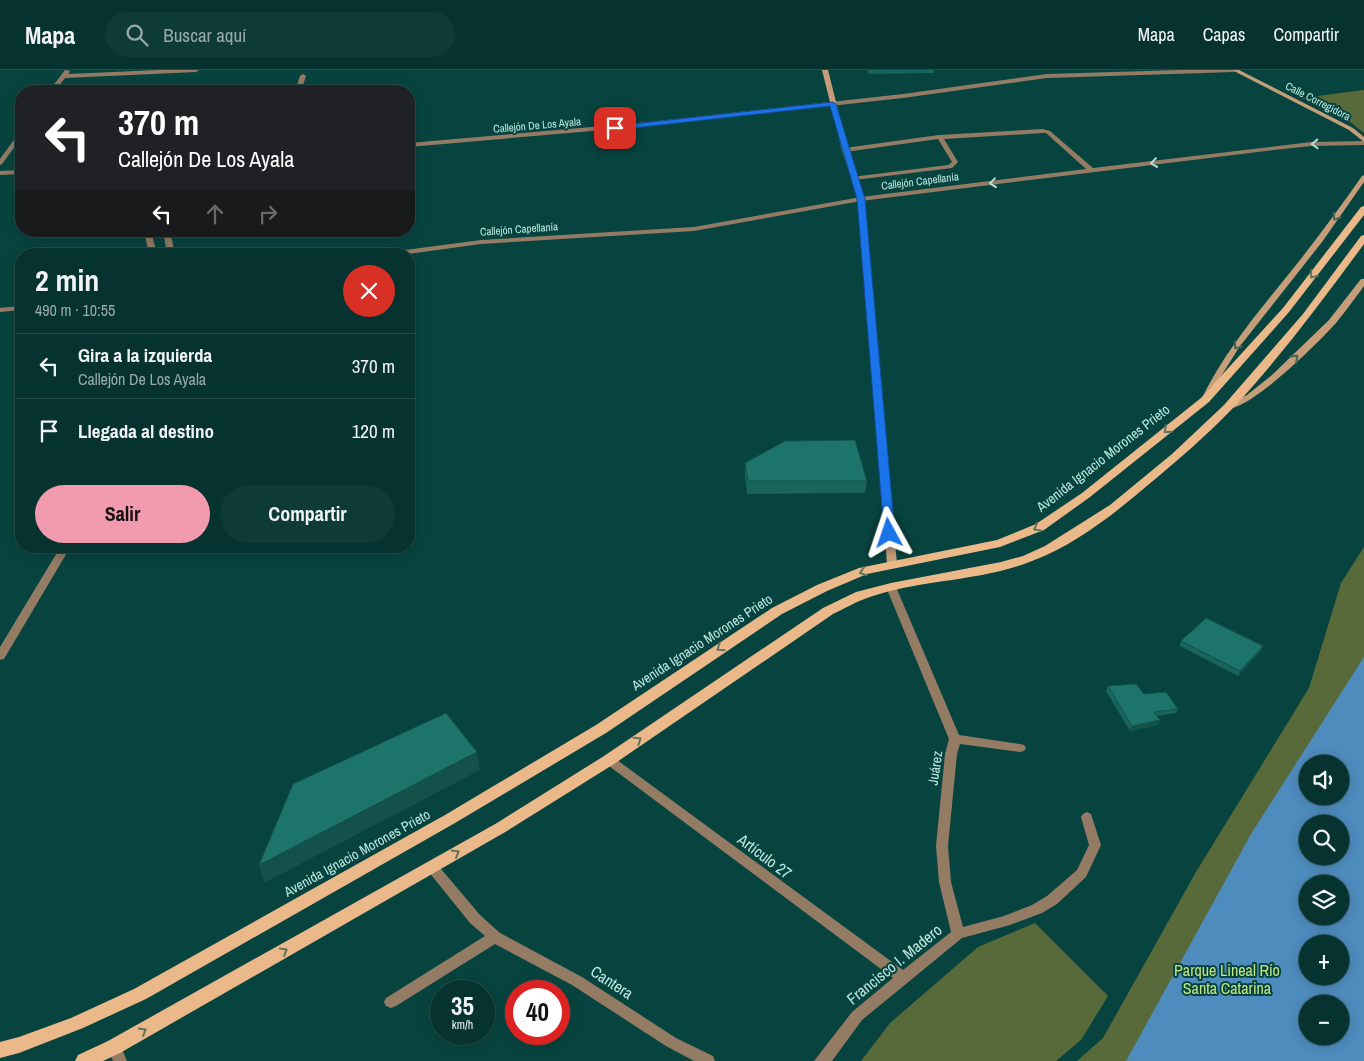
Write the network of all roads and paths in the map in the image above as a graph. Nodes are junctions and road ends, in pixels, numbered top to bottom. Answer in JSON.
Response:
{"nodes":[{"id":1,"x":67,"y":70,"type":"edge"},
{"id":2,"x":196,"y":70,"type":"edge"},
{"id":3,"x":825,"y":70,"type":"edge"},
{"id":4,"x":1234,"y":70,"type":"edge"},
{"id":5,"x":62,"y":76,"type":"junction"},
{"id":6,"x":303,"y":76,"type":"dead end"},
{"id":7,"x":56,"y":85,"type":"edge"},
{"id":8,"x":300,"y":85,"type":"edge"},
{"id":9,"x":833,"y":104,"type":"junction"},
{"id":10,"x":939,"y":138,"type":"junction"},
{"id":11,"x":1364,"y":141,"type":"edge"},
{"id":12,"x":15,"y":142,"type":"edge"},
{"id":13,"x":415,"y":145,"type":"edge"},
{"id":14,"x":845,"y":150,"type":"junction"},
{"id":15,"x":0,"y":163,"type":"edge"},
{"id":16,"x":1092,"y":171,"type":"junction"},
{"id":17,"x":15,"y":172,"type":"edge"},
{"id":18,"x":0,"y":173,"type":"edge"},
{"id":19,"x":1364,"y":177,"type":"edge"},
{"id":20,"x":854,"y":178,"type":"junction"},
{"id":21,"x":1364,"y":189,"type":"edge"},
{"id":22,"x":1354,"y":192,"type":"junction"},
{"id":23,"x":861,"y":199,"type":"junction"},
{"id":24,"x":1364,"y":209,"type":"edge"},
{"id":25,"x":1364,"y":238,"type":"edge"},
{"id":26,"x":415,"y":251,"type":"edge"},
{"id":27,"x":1364,"y":281,"type":"edge"},
{"id":28,"x":15,"y":309,"type":"edge"},
{"id":29,"x":0,"y":310,"type":"edge"},
{"id":30,"x":1205,"y":400,"type":"junction"},
{"id":31,"x":1228,"y":407,"type":"junction"},
{"id":32,"x":62,"y":553,"type":"edge"},
{"id":33,"x":892,"y":564,"type":"junction"},
{"id":34,"x":891,"y":587,"type":"junction"},
{"id":35,"x":0,"y":656,"type":"edge"},
{"id":36,"x":955,"y":739,"type":"junction"},
{"id":37,"x":1020,"y":748,"type":"dead end"},
{"id":38,"x":609,"y":760,"type":"junction"},
{"id":39,"x":1088,"y":817,"type":"dead end"},
{"id":40,"x":432,"y":867,"type":"junction"},
{"id":41,"x":958,"y":934,"type":"junction"},
{"id":42,"x":495,"y":937,"type":"junction"},
{"id":43,"x":903,"y":978,"type":"junction"},
{"id":44,"x":392,"y":1002,"type":"dead end"},
{"id":45,"x":114,"y":1047,"type":"junction"},
{"id":46,"x":0,"y":1050,"type":"edge"},
{"id":47,"x":84,"y":1061,"type":"edge"},
{"id":48,"x":120,"y":1061,"type":"edge"},
{"id":49,"x":708,"y":1061,"type":"edge"},
{"id":50,"x":821,"y":1061,"type":"edge"}],
"edges":[{"from":1,"to":5,"type":"street"},
{"from":2,"to":5,"type":"street"},
{"from":3,"to":9,"type":"street"},
{"from":4,"to":9,"type":"street","name":"Callejón De Los Ayala"},
{"from":4,"to":11,"type":"street","name":"Calle Corregidora"},
{"from":5,"to":7,"type":"street"},
{"from":6,"to":8,"type":"street"},
{"from":9,"to":13,"type":"street","name":"Callejón De Los Ayala"},
{"from":9,"to":14,"type":"street"},
{"from":10,"to":14,"type":"street"},
{"from":10,"to":16,"type":"street"},
{"from":10,"to":20,"type":"street"},
{"from":11,"to":16,"type":"street","name":"Callejón Capellanía","one_way":true},
{"from":12,"to":15,"type":"street"},
{"from":14,"to":20,"type":"street"},
{"from":16,"to":23,"type":"street","name":"Callejón Capellanía","one_way":true},
{"from":17,"to":18,"type":"street"},
{"from":19,"to":22,"type":"street"},
{"from":20,"to":23,"type":"street"},
{"from":21,"to":22,"type":"street"},
{"from":22,"to":30,"type":"street","one_way":true},
{"from":23,"to":26,"type":"street","name":"Callejón Capellanía"},
{"from":23,"to":33,"type":"street"},
{"from":24,"to":30,"type":"main road","name":"Avenida Ignacio Morones Prieto","one_way":true},
{"from":25,"to":31,"type":"main road"},
{"from":31,"to":27,"type":"street","one_way":true},
{"from":28,"to":29,"type":"street"},
{"from":30,"to":33,"type":"main road","name":"Avenida Ignacio Morones Prieto","one_way":true},
{"from":31,"to":34,"type":"main road"},
{"from":32,"to":35,"type":"street"},
{"from":33,"to":46,"type":"main road","name":"Avenida Ignacio Morones Prieto","one_way":true},
{"from":34,"to":36,"type":"street","name":"Juárez"},
{"from":38,"to":34,"type":"main road","one_way":true},
{"from":36,"to":37,"type":"street"},
{"from":36,"to":41,"type":"street","name":"Juárez"},
{"from":40,"to":38,"type":"main road","one_way":true},
{"from":38,"to":43,"type":"street","name":"Artículo 27"},
{"from":39,"to":41,"type":"street","name":"Francisco I. Madero"},
{"from":40,"to":42,"type":"street","name":"Cantera"},
{"from":45,"to":40,"type":"main road","one_way":true},
{"from":41,"to":43,"type":"street","name":"Francisco I. Madero"},
{"from":42,"to":44,"type":"street"},
{"from":42,"to":49,"type":"street","name":"Cantera"},
{"from":43,"to":50,"type":"street","name":"Francisco I. Madero"},
{"from":45,"to":47,"type":"main road"},
{"from":45,"to":48,"type":"street"}]}
